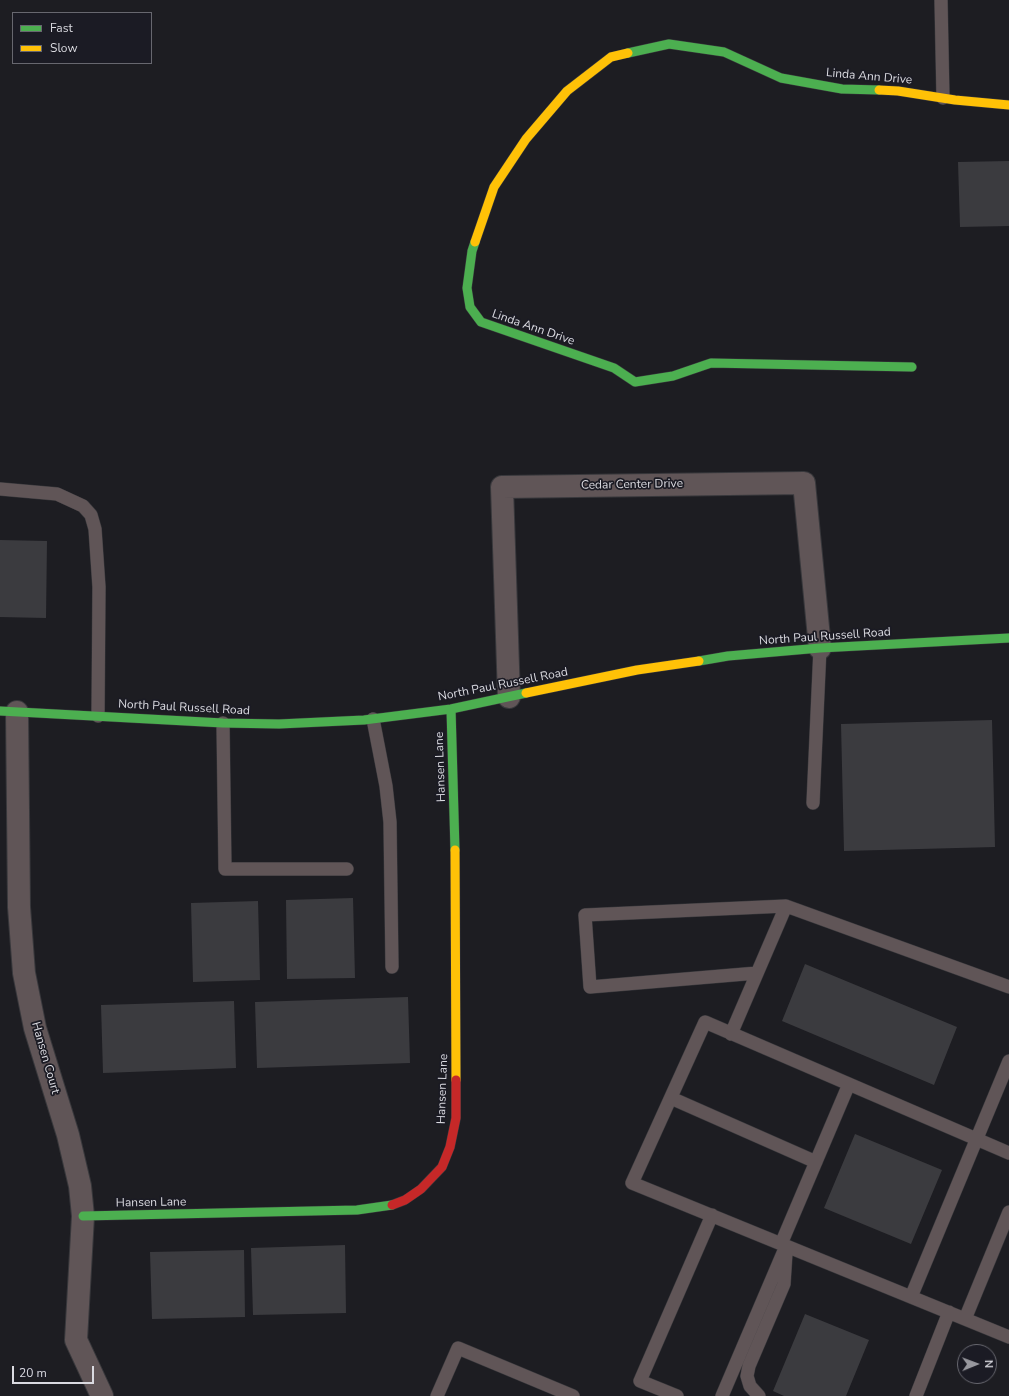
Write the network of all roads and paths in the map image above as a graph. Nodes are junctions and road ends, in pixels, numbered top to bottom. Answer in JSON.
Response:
{"nodes":[{"id":1,"x":941,"y":0,"type":"edge"},
{"id":2,"x":943,"y":98,"type":"junction"},
{"id":3,"x":1009,"y":105,"type":"edge"},
{"id":4,"x":912,"y":367,"type":"dead end"},
{"id":5,"x":0,"y":489,"type":"edge"},
{"id":6,"x":1009,"y":638,"type":"edge"},
{"id":7,"x":820,"y":648,"type":"junction"},
{"id":8,"x":509,"y":697,"type":"junction"},
{"id":9,"x":451,"y":709,"type":"junction"},
{"id":10,"x":9,"y":711,"type":"edge"},
{"id":11,"x":98,"y":716,"type":"junction"},
{"id":12,"x":373,"y":719,"type":"junction"},
{"id":13,"x":223,"y":723,"type":"junction"},
{"id":14,"x":813,"y":803,"type":"dead end"},
{"id":15,"x":347,"y":869,"type":"dead end"},
{"id":16,"x":786,"y":906,"type":"junction"},
{"id":17,"x":392,"y":967,"type":"dead end"},
{"id":18,"x":757,"y":973,"type":"junction"},
{"id":19,"x":1009,"y":987,"type":"edge"},
{"id":20,"x":731,"y":1034,"type":"junction"},
{"id":21,"x":1009,"y":1061,"type":"edge"},
{"id":22,"x":849,"y":1084,"type":"junction"},
{"id":23,"x":671,"y":1098,"type":"junction"},
{"id":24,"x":976,"y":1139,"type":"junction"},
{"id":25,"x":1009,"y":1153,"type":"edge"},
{"id":26,"x":816,"y":1162,"type":"junction"},
{"id":27,"x":1009,"y":1212,"type":"edge"},
{"id":28,"x":712,"y":1215,"type":"junction"},
{"id":29,"x":83,"y":1216,"type":"junction"},
{"id":30,"x":784,"y":1245,"type":"junction"},
{"id":31,"x":911,"y":1297,"type":"junction"},
{"id":32,"x":949,"y":1312,"type":"junction"},
{"id":33,"x":965,"y":1319,"type":"junction"},
{"id":34,"x":1009,"y":1337,"type":"edge"},
{"id":35,"x":102,"y":1396,"type":"edge"},
{"id":36,"x":438,"y":1396,"type":"edge"},
{"id":37,"x":573,"y":1396,"type":"edge"},
{"id":38,"x":677,"y":1396,"type":"edge"},
{"id":39,"x":722,"y":1396,"type":"edge"},
{"id":40,"x":760,"y":1396,"type":"edge"},
{"id":41,"x":916,"y":1396,"type":"edge"}],
"edges":[{"from":1,"to":2,"type":"lane"},
{"from":2,"to":3,"type":"street","name":"Linda Ann Drive"},
{"from":2,"to":4,"type":"street","name":"Linda Ann Drive"},
{"from":5,"to":11,"type":"lane"},
{"from":6,"to":7,"type":"street","name":"North Paul Russell Road"},
{"from":7,"to":8,"type":"street","name":"North Paul Russell Road"},
{"from":7,"to":8,"type":"street","name":"Cedar Center Drive"},
{"from":7,"to":14,"type":"lane"},
{"from":8,"to":9,"type":"street","name":"North Paul Russell Road"},
{"from":9,"to":12,"type":"street","name":"North Paul Russell Road"},
{"from":9,"to":29,"type":"street","name":"Hansen Lane"},
{"from":10,"to":11,"type":"street","name":"North Paul Russell Road"},
{"from":10,"to":29,"type":"street","name":"Hansen Court"},
{"from":11,"to":13,"type":"street","name":"North Paul Russell Road"},
{"from":12,"to":13,"type":"street","name":"North Paul Russell Road"},
{"from":12,"to":17,"type":"lane"},
{"from":13,"to":15,"type":"lane"},
{"from":16,"to":18,"type":"lane"},
{"from":16,"to":18,"type":"lane"},
{"from":16,"to":19,"type":"lane"},
{"from":18,"to":20,"type":"lane"},
{"from":20,"to":22,"type":"lane"},
{"from":20,"to":23,"type":"lane"},
{"from":21,"to":24,"type":"lane"},
{"from":22,"to":24,"type":"lane"},
{"from":22,"to":26,"type":"lane"},
{"from":23,"to":26,"type":"lane"},
{"from":23,"to":28,"type":"lane"},
{"from":24,"to":25,"type":"lane"},
{"from":24,"to":31,"type":"lane"},
{"from":26,"to":30,"type":"lane"},
{"from":27,"to":33,"type":"lane"},
{"from":28,"to":30,"type":"lane"},
{"from":28,"to":38,"type":"lane"},
{"from":29,"to":35,"type":"street","name":"Hansen Court"},
{"from":30,"to":31,"type":"lane"},
{"from":30,"to":39,"type":"lane"},
{"from":30,"to":40,"type":"lane"},
{"from":31,"to":32,"type":"lane"},
{"from":32,"to":33,"type":"lane"},
{"from":32,"to":41,"type":"lane"},
{"from":33,"to":34,"type":"lane"},
{"from":36,"to":37,"type":"lane"}]}
